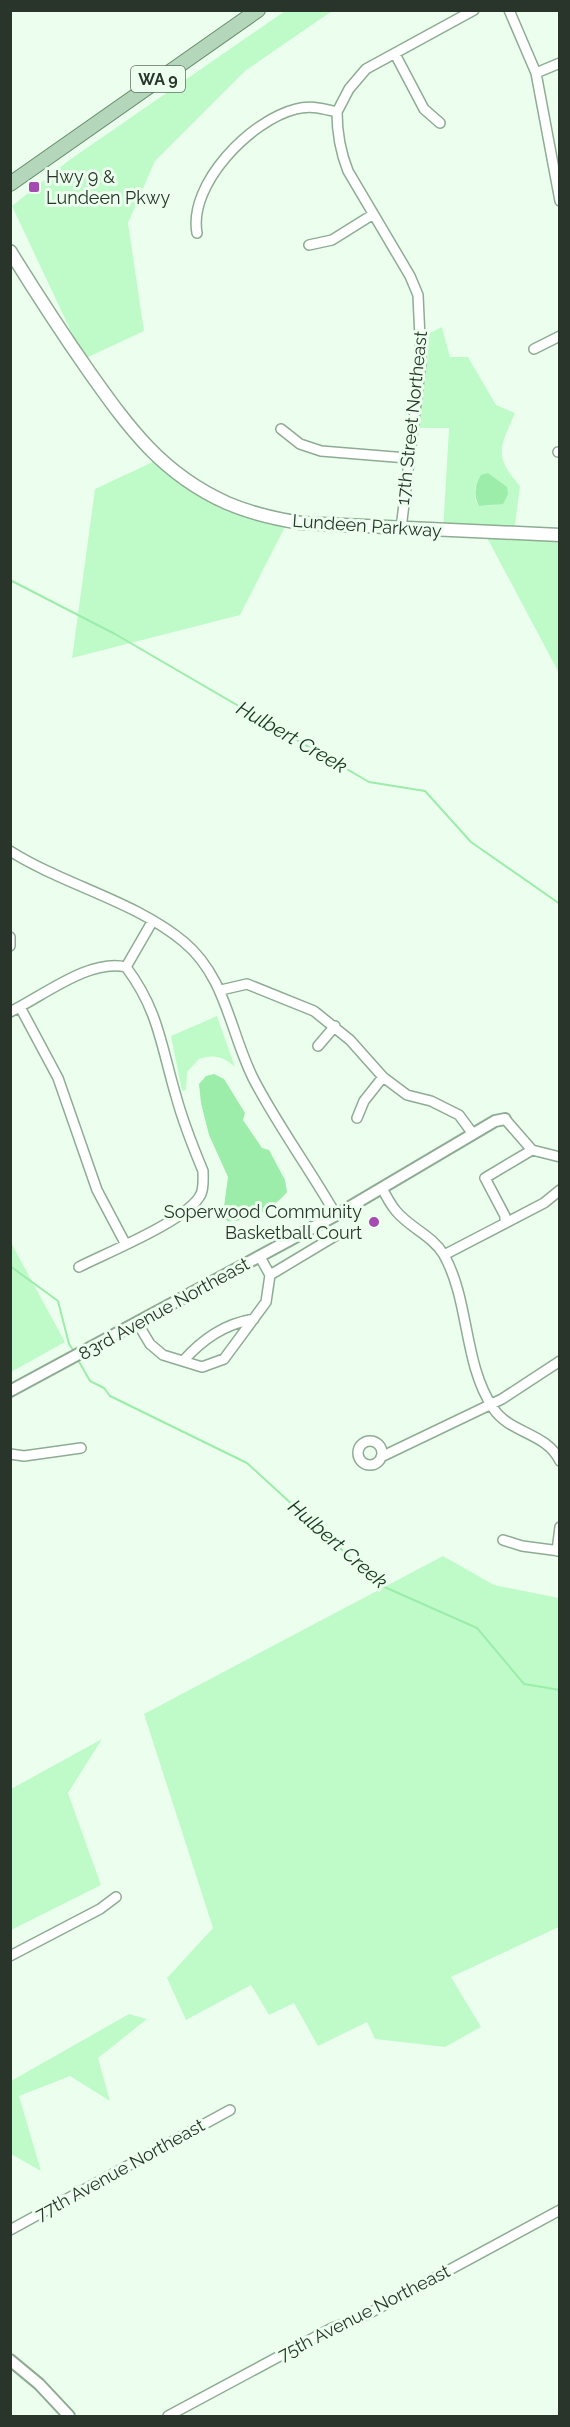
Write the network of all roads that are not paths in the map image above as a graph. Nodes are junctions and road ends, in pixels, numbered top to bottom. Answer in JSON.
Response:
{"nodes":[{"id":1,"x":258,"y":10,"type":"edge"},
{"id":2,"x":474,"y":10,"type":"edge"},
{"id":3,"x":509,"y":10,"type":"edge"},
{"id":4,"x":395,"y":54,"type":"junction"},
{"id":5,"x":560,"y":63,"type":"edge"},
{"id":6,"x":536,"y":73,"type":"junction"},
{"id":7,"x":337,"y":112,"type":"junction"},
{"id":8,"x":440,"y":123,"type":"dead end"},
{"id":9,"x":10,"y":184,"type":"edge"},
{"id":10,"x":560,"y":201,"type":"edge"},
{"id":11,"x":372,"y":215,"type":"junction"},
{"id":12,"x":197,"y":233,"type":"dead end"},
{"id":13,"x":309,"y":245,"type":"dead end"},
{"id":14,"x":10,"y":251,"type":"edge"},
{"id":15,"x":560,"y":336,"type":"edge"},
{"id":16,"x":534,"y":349,"type":"dead end"},
{"id":17,"x":281,"y":429,"type":"dead end"},
{"id":18,"x":407,"y":458,"type":"junction"},
{"id":19,"x":401,"y":529,"type":"junction"},
{"id":20,"x":560,"y":535,"type":"edge"},
{"id":21,"x":10,"y":851,"type":"edge"},
{"id":22,"x":152,"y":922,"type":"junction"},
{"id":23,"x":10,"y":937,"type":"edge"},
{"id":24,"x":10,"y":946,"type":"edge"},
{"id":25,"x":126,"y":967,"type":"junction"},
{"id":26,"x":221,"y":990,"type":"junction"},
{"id":27,"x":20,"y":1007,"type":"junction"},
{"id":28,"x":10,"y":1012,"type":"edge"},
{"id":29,"x":335,"y":1026,"type":"junction"},
{"id":30,"x":318,"y":1046,"type":"dead end"},
{"id":31,"x":383,"y":1077,"type":"junction"},
{"id":32,"x":357,"y":1118,"type":"dead end"},
{"id":33,"x":505,"y":1119,"type":"joint"},
{"id":34,"x":473,"y":1134,"type":"junction"},
{"id":35,"x":532,"y":1150,"type":"junction"},
{"id":36,"x":560,"y":1157,"type":"edge"},
{"id":37,"x":382,"y":1188,"type":"junction"},
{"id":38,"x":560,"y":1190,"type":"edge"},
{"id":39,"x":336,"y":1215,"type":"junction"},
{"id":40,"x":505,"y":1223,"type":"junction"},
{"id":41,"x":335,"y":1236,"type":"dead end"},
{"id":42,"x":125,"y":1244,"type":"junction"},
{"id":43,"x":444,"y":1255,"type":"junction"},
{"id":44,"x":260,"y":1257,"type":"junction"},
{"id":45,"x":79,"y":1267,"type":"dead end"},
{"id":46,"x":270,"y":1275,"type":"junction"},
{"id":47,"x":254,"y":1319,"type":"junction"},
{"id":48,"x":138,"y":1324,"type":"junction"},
{"id":49,"x":183,"y":1361,"type":"junction"},
{"id":50,"x":560,"y":1361,"type":"edge"},
{"id":51,"x":10,"y":1391,"type":"edge"},
{"id":52,"x":491,"y":1405,"type":"junction"},
{"id":53,"x":81,"y":1448,"type":"dead end"},
{"id":54,"x":10,"y":1454,"type":"edge"},
{"id":55,"x":381,"y":1457,"type":"dead end"},
{"id":56,"x":560,"y":1461,"type":"edge"},
{"id":57,"x":560,"y":1527,"type":"edge"},
{"id":58,"x":503,"y":1539,"type":"dead end"},
{"id":59,"x":558,"y":1551,"type":"edge"},
{"id":60,"x":116,"y":1897,"type":"dead end"},
{"id":61,"x":10,"y":1956,"type":"edge"},
{"id":62,"x":230,"y":2110,"type":"dead end"},
{"id":63,"x":560,"y":2210,"type":"edge"},
{"id":64,"x":10,"y":2230,"type":"edge"},
{"id":65,"x":10,"y":2360,"type":"edge"},
{"id":66,"x":69,"y":2416,"type":"edge"},
{"id":67,"x":168,"y":2416,"type":"edge"}],
"edges":[{"from":1,"to":9,"type":"main road","number":"WA 9"},
{"from":2,"to":4,"type":"street"},
{"from":3,"to":6,"type":"street"},
{"from":4,"to":7,"type":"street"},
{"from":4,"to":8,"type":"street"},
{"from":5,"to":6,"type":"street"},
{"from":6,"to":10,"type":"street"},
{"from":7,"to":11,"type":"street","name":"17th Street Northeast"},
{"from":7,"to":12,"type":"street"},
{"from":11,"to":13,"type":"street"},
{"from":11,"to":18,"type":"street","name":"17th Street Northeast"},
{"from":14,"to":19,"type":"main road","name":"Lundeen Parkway"},
{"from":15,"to":16,"type":"street"},
{"from":17,"to":18,"type":"street"},
{"from":18,"to":19,"type":"street","name":"17th Street Northeast"},
{"from":19,"to":20,"type":"main road","name":"Lundeen Parkway"},
{"from":21,"to":22,"type":"street"},
{"from":22,"to":25,"type":"street"},
{"from":22,"to":26,"type":"street"},
{"from":23,"to":24,"type":"street"},
{"from":25,"to":27,"type":"street"},
{"from":25,"to":42,"type":"street"},
{"from":26,"to":29,"type":"street"},
{"from":26,"to":39,"type":"street"},
{"from":27,"to":28,"type":"street"},
{"from":27,"to":42,"type":"street"},
{"from":29,"to":30,"type":"street"},
{"from":29,"to":31,"type":"street"},
{"from":31,"to":32,"type":"street"},
{"from":31,"to":34,"type":"street"},
{"from":33,"to":34,"type":"street","name":"83rd Avenue Northeast"},
{"from":33,"to":35,"type":"street"},
{"from":34,"to":37,"type":"street","name":"83rd Avenue Northeast"},
{"from":35,"to":36,"type":"street"},
{"from":35,"to":40,"type":"street"},
{"from":37,"to":39,"type":"street","name":"83rd Avenue Northeast"},
{"from":37,"to":43,"type":"street"},
{"from":38,"to":40,"type":"street"},
{"from":39,"to":44,"type":"street","name":"83rd Avenue Northeast"},
{"from":40,"to":43,"type":"street"},
{"from":41,"to":46,"type":"street"},
{"from":42,"to":45,"type":"street"},
{"from":43,"to":52,"type":"street"},
{"from":44,"to":46,"type":"street"},
{"from":44,"to":48,"type":"street","name":"83rd Avenue Northeast"},
{"from":46,"to":47,"type":"street"},
{"from":47,"to":49,"type":"street"},
{"from":47,"to":49,"type":"street"},
{"from":48,"to":49,"type":"street"},
{"from":48,"to":51,"type":"street","name":"83rd Avenue Northeast"},
{"from":50,"to":52,"type":"street"},
{"from":52,"to":55,"type":"street"},
{"from":52,"to":56,"type":"street"},
{"from":53,"to":54,"type":"street"},
{"from":57,"to":59,"type":"street"},
{"from":58,"to":59,"type":"street"},
{"from":60,"to":61,"type":"street"},
{"from":62,"to":64,"type":"street","name":"77th Avenue Northeast"},
{"from":63,"to":67,"type":"street","name":"75th Avenue Northeast"},
{"from":65,"to":66,"type":"street"}]}
